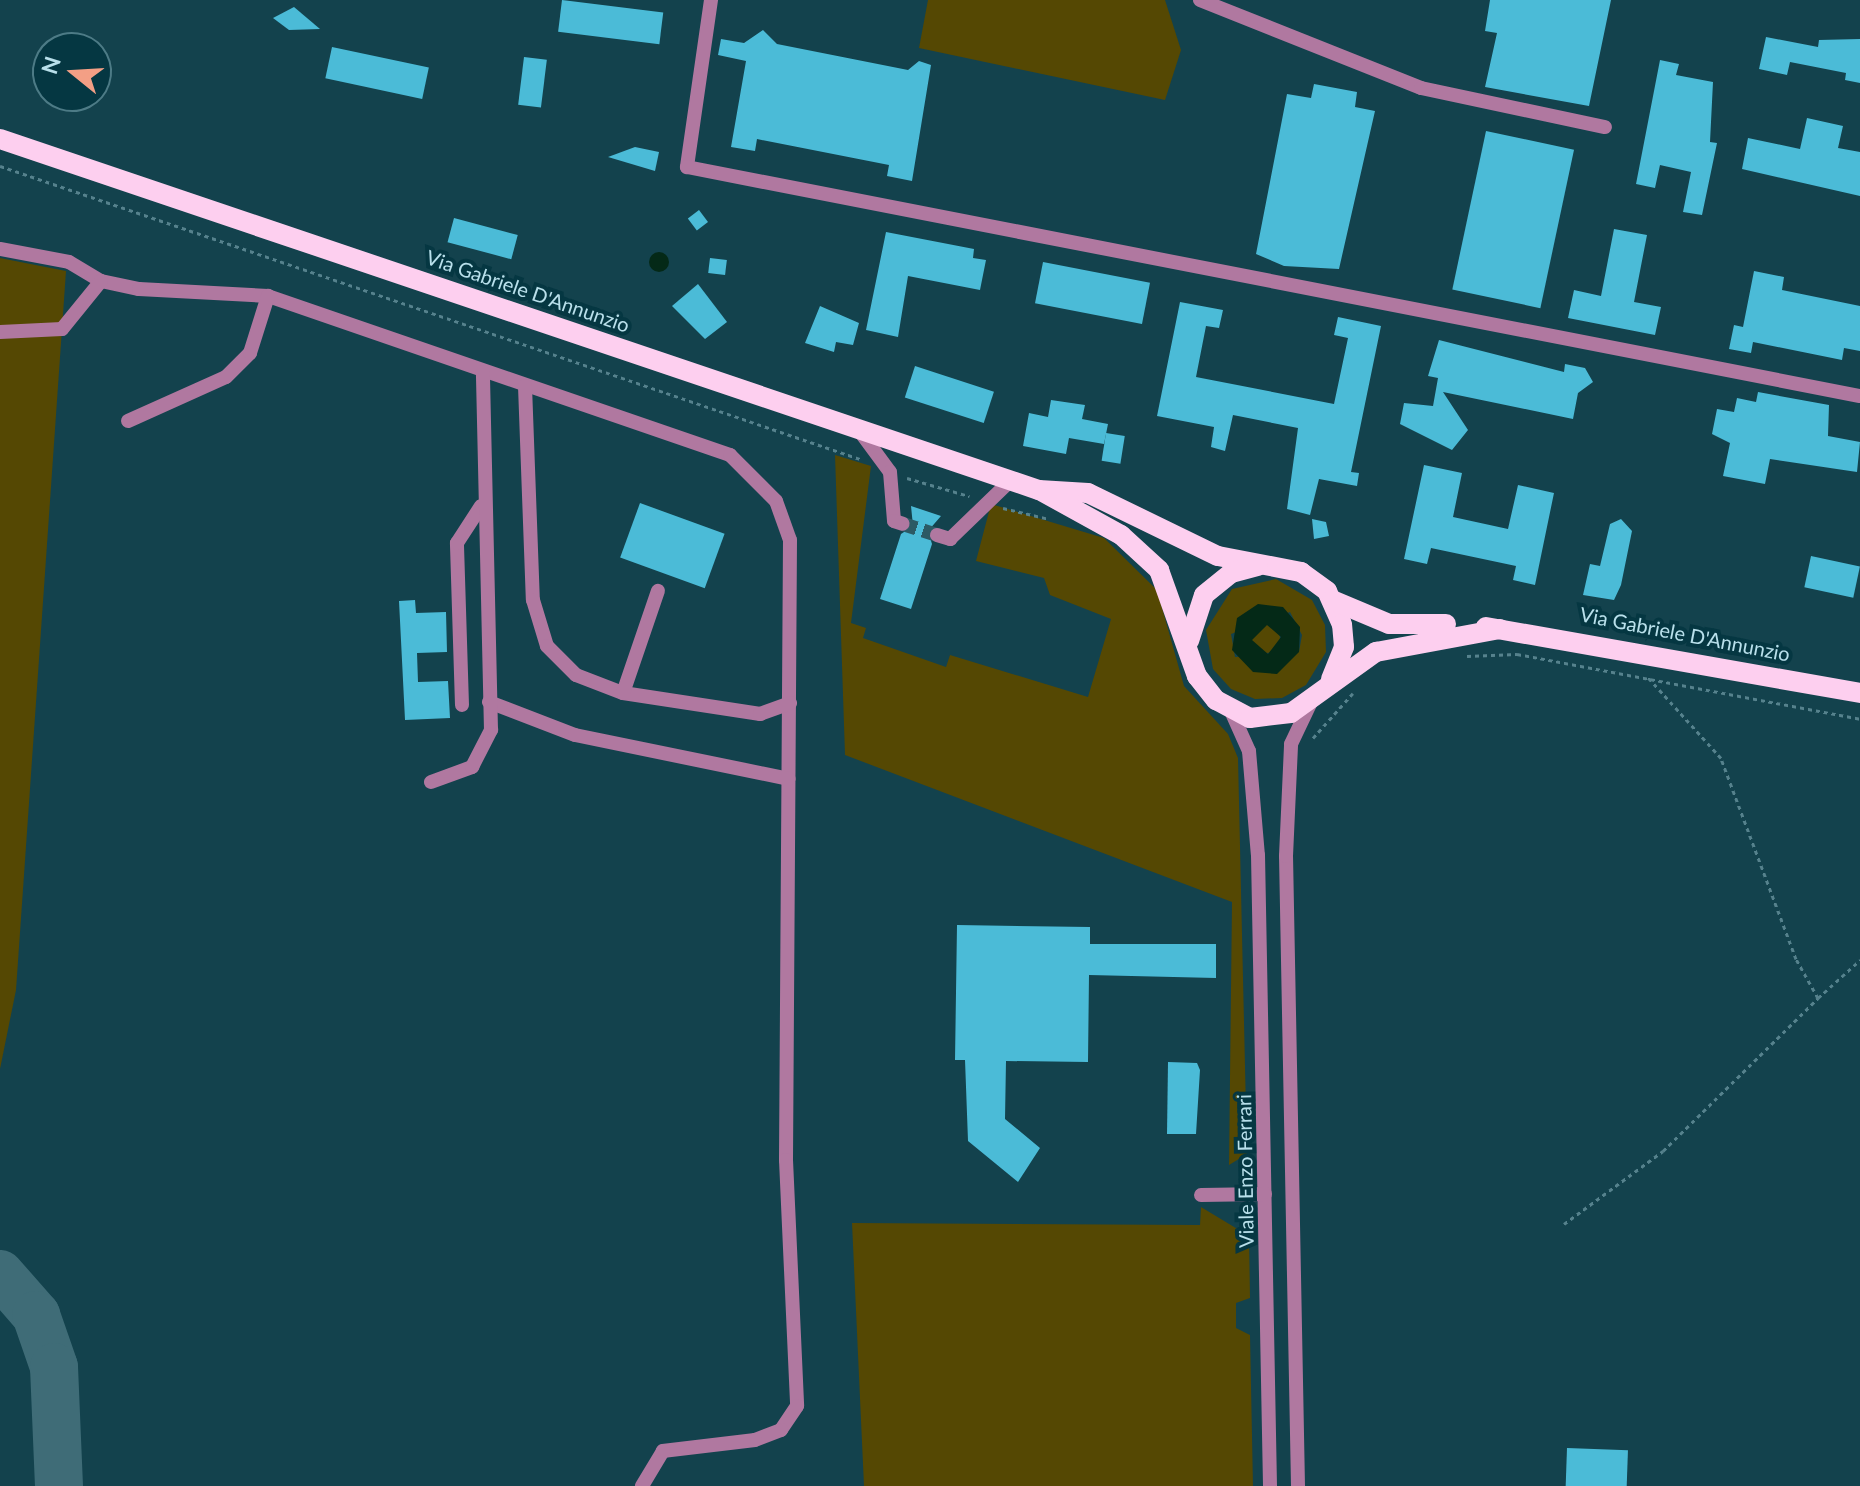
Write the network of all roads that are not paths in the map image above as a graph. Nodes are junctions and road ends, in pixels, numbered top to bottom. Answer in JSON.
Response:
{"nodes":[{"id":1,"x":711,"y":0,"type":"edge"},
{"id":2,"x":1200,"y":0,"type":"edge"},
{"id":3,"x":1605,"y":127,"type":"dead end"},
{"id":4,"x":0,"y":139,"type":"edge"},
{"id":5,"x":0,"y":249,"type":"edge"},
{"id":6,"x":101,"y":281,"type":"junction"},
{"id":7,"x":268,"y":296,"type":"junction"},
{"id":8,"x":0,"y":332,"type":"edge"},
{"id":9,"x":483,"y":372,"type":"junction"},
{"id":10,"x":525,"y":386,"type":"junction"},
{"id":11,"x":1860,"y":396,"type":"edge"},
{"id":12,"x":128,"y":421,"type":"dead end"},
{"id":13,"x":859,"y":430,"type":"junction"},
{"id":14,"x":1011,"y":480,"type":"junction"},
{"id":15,"x":1039,"y":490,"type":"junction"},
{"id":16,"x":481,"y":506,"type":"junction"},
{"id":17,"x":903,"y":524,"type":"dead end"},
{"id":18,"x":937,"y":535,"type":"dead end"},
{"id":19,"x":1266,"y":565,"type":"junction"},
{"id":20,"x":658,"y":591,"type":"dead end"},
{"id":21,"x":1332,"y":600,"type":"junction"},
{"id":22,"x":1500,"y":629,"type":"junction"},
{"id":23,"x":1189,"y":645,"type":"junction"},
{"id":24,"x":1341,"y":681,"type":"junction"},
{"id":25,"x":623,"y":693,"type":"junction"},
{"id":26,"x":1860,"y":693,"type":"edge"},
{"id":27,"x":489,"y":702,"type":"junction"},
{"id":28,"x":1311,"y":702,"type":"junction"},
{"id":29,"x":790,"y":703,"type":"junction"},
{"id":30,"x":462,"y":705,"type":"dead end"},
{"id":31,"x":1231,"y":711,"type":"junction"},
{"id":32,"x":789,"y":779,"type":"junction"},
{"id":33,"x":431,"y":782,"type":"dead end"},
{"id":34,"x":1265,"y":1194,"type":"junction"},
{"id":35,"x":1201,"y":1195,"type":"dead end"},
{"id":36,"x":642,"y":1486,"type":"edge"},
{"id":37,"x":1270,"y":1486,"type":"edge"},
{"id":38,"x":1298,"y":1486,"type":"edge"}],
"edges":[{"from":1,"to":11,"type":"street"},
{"from":2,"to":3,"type":"street"},
{"from":4,"to":13,"type":"main road","name":"Via Gabriele D'Annunzio"},
{"from":5,"to":6,"type":"street"},
{"from":6,"to":7,"type":"street"},
{"from":6,"to":8,"type":"street"},
{"from":7,"to":9,"type":"street"},
{"from":7,"to":12,"type":"street"},
{"from":9,"to":10,"type":"street"},
{"from":9,"to":16,"type":"street"},
{"from":10,"to":25,"type":"street"},
{"from":10,"to":29,"type":"street"},
{"from":13,"to":14,"type":"main road","name":"Via Gabriele D'Annunzio"},
{"from":13,"to":17,"type":"street"},
{"from":14,"to":15,"type":"main road","name":"Via Gabriele D'Annunzio"},
{"from":14,"to":18,"type":"street"},
{"from":15,"to":19,"type":"main road"},
{"from":15,"to":23,"type":"main road"},
{"from":16,"to":27,"type":"street"},
{"from":16,"to":30,"type":"street"},
{"from":19,"to":21,"type":"main road"},
{"from":19,"to":23,"type":"main road"},
{"from":20,"to":25,"type":"street"},
{"from":21,"to":22,"type":"main road"},
{"from":21,"to":24,"type":"main road"},
{"from":22,"to":24,"type":"main road"},
{"from":22,"to":26,"type":"main road","name":"Via Gabriele D'Annunzio"},
{"from":23,"to":31,"type":"main road"},
{"from":24,"to":28,"type":"main road"},
{"from":25,"to":29,"type":"street"},
{"from":27,"to":32,"type":"street"},
{"from":27,"to":33,"type":"street"},
{"from":28,"to":31,"type":"main road"},
{"from":28,"to":38,"type":"street"},
{"from":29,"to":32,"type":"street"},
{"from":31,"to":34,"type":"street","name":"Viale Enzo Ferrari"},
{"from":32,"to":36,"type":"street"},
{"from":34,"to":35,"type":"street"},
{"from":34,"to":37,"type":"street","name":"Viale Enzo Ferrari"}]}
